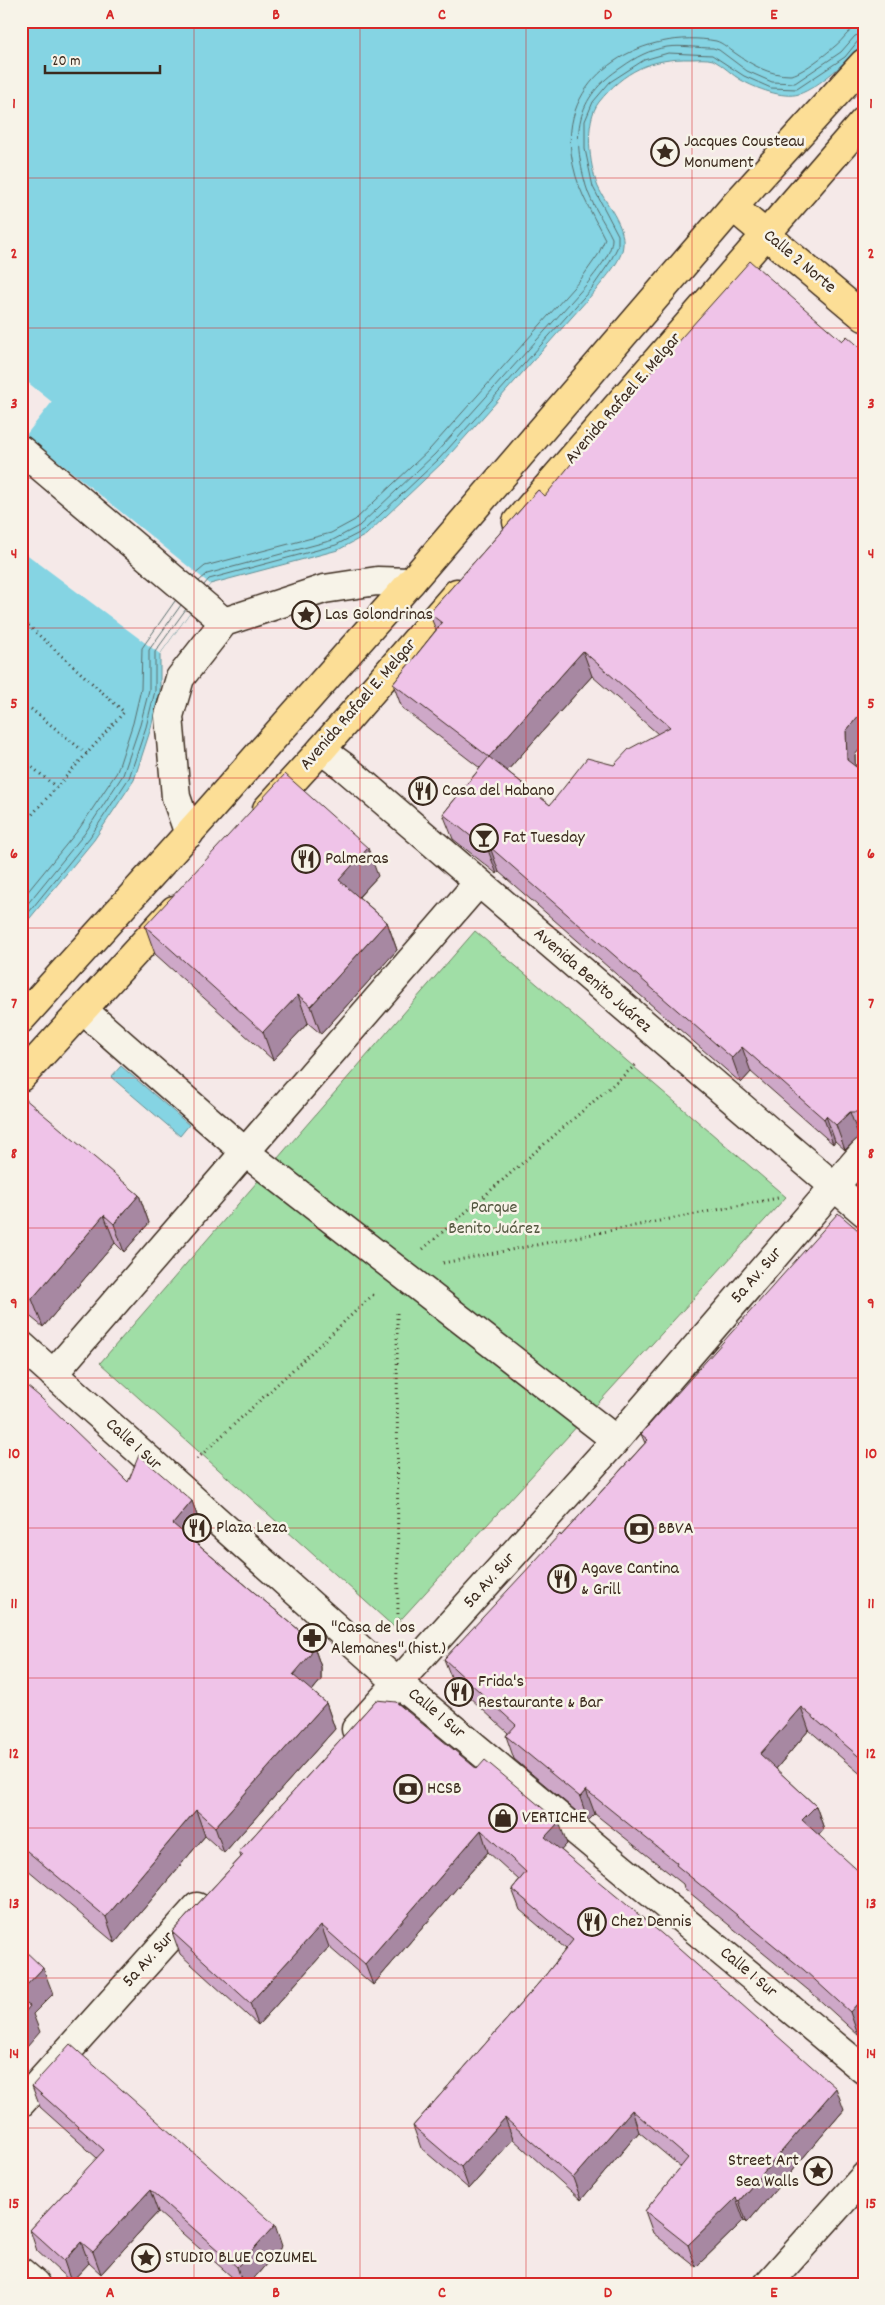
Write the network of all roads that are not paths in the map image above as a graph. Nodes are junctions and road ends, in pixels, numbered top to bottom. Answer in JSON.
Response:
{"nodes":[{"id":1,"x":864,"y":63,"type":"edge"},
{"id":2,"x":864,"y":121,"type":"edge"},
{"id":3,"x":733,"y":207,"type":"junction"},
{"id":4,"x":765,"y":234,"type":"junction"},
{"id":5,"x":864,"y":318,"type":"edge"},
{"id":6,"x":21,"y":450,"type":"edge"},
{"id":7,"x":498,"y":544,"type":"edge"},
{"id":8,"x":472,"y":574,"type":"edge"},
{"id":9,"x":411,"y":582,"type":"junction"},
{"id":10,"x":224,"y":622,"type":"junction"},
{"id":11,"x":308,"y":700,"type":"junction"},
{"id":12,"x":342,"y":726,"type":"junction"},
{"id":13,"x":321,"y":750,"type":"junction"},
{"id":14,"x":248,"y":829,"type":"edge"},
{"id":15,"x":189,"y":834,"type":"junction"},
{"id":16,"x":478,"y":883,"type":"junction"},
{"id":17,"x":189,"y":894,"type":"edge"},
{"id":18,"x":83,"y":1010,"type":"junction"},
{"id":19,"x":21,"y":1019,"type":"edge"},
{"id":20,"x":21,"y":1077,"type":"edge"},
{"id":21,"x":245,"y":1152,"type":"junction"},
{"id":22,"x":864,"y":1152,"type":"edge"},
{"id":23,"x":833,"y":1187,"type":"junction"},
{"id":24,"x":864,"y":1212,"type":"edge"},
{"id":25,"x":21,"y":1345,"type":"edge"},
{"id":26,"x":54,"y":1374,"type":"junction"},
{"id":27,"x":616,"y":1440,"type":"junction"},
{"id":28,"x":398,"y":1683,"type":"junction"},
{"id":29,"x":338,"y":1749,"type":"edge"},
{"id":30,"x":213,"y":1889,"type":"edge"},
{"id":31,"x":864,"y":2070,"type":"edge"},
{"id":32,"x":21,"y":2103,"type":"edge"},
{"id":33,"x":864,"y":2177,"type":"edge"},
{"id":34,"x":21,"y":2272,"type":"edge"},
{"id":35,"x":35,"y":2284,"type":"edge"},
{"id":36,"x":768,"y":2284,"type":"edge"}],
"edges":[{"from":1,"to":3,"type":"main road"},
{"from":2,"to":4,"type":"main road","name":"Avenida Rafael E. Melgar"},
{"from":3,"to":4,"type":"main road","name":"Calle 2 Norte"},
{"from":3,"to":9,"type":"main road"},
{"from":4,"to":5,"type":"main road","name":"Calle 2 Norte"},
{"from":4,"to":7,"type":"main road","name":"Avenida Rafael E. Melgar"},
{"from":6,"to":10,"type":"street"},
{"from":8,"to":12,"type":"main road","name":"Avenida Rafael E. Melgar"},
{"from":9,"to":10,"type":"street"},
{"from":9,"to":11,"type":"main road"},
{"from":10,"to":15,"type":"street"},
{"from":11,"to":12,"type":"main road"},
{"from":11,"to":15,"type":"main road"},
{"from":12,"to":13,"type":"main road","name":"Avenida Rafael E. Melgar"},
{"from":13,"to":14,"type":"main road","name":"Avenida Rafael E. Melgar"},
{"from":13,"to":16,"type":"street","name":"Avenida Benito Juárez"},
{"from":15,"to":19,"type":"main road"},
{"from":16,"to":21,"type":"street"},
{"from":16,"to":23,"type":"street","name":"Avenida Benito Juárez"},
{"from":17,"to":18,"type":"main road"},
{"from":18,"to":20,"type":"main road"},
{"from":18,"to":21,"type":"street"},
{"from":21,"to":26,"type":"street"},
{"from":21,"to":27,"type":"street"},
{"from":22,"to":23,"type":"street","name":"5a Av. Sur"},
{"from":23,"to":24,"type":"street","name":"Avenida Benito Juárez"},
{"from":23,"to":27,"type":"street","name":"5a Av. Sur"},
{"from":25,"to":26,"type":"street","name":"Calle 1 Sur"},
{"from":26,"to":28,"type":"street","name":"Calle 1 Sur"},
{"from":27,"to":28,"type":"street","name":"5a Av. Sur"},
{"from":28,"to":29,"type":"street","name":"5a Av. Sur"},
{"from":28,"to":31,"type":"street","name":"Calle 1 Sur"},
{"from":30,"to":32,"type":"street","name":"5a Av. Sur"},
{"from":33,"to":36,"type":"street"},
{"from":34,"to":35,"type":"street"}]}
